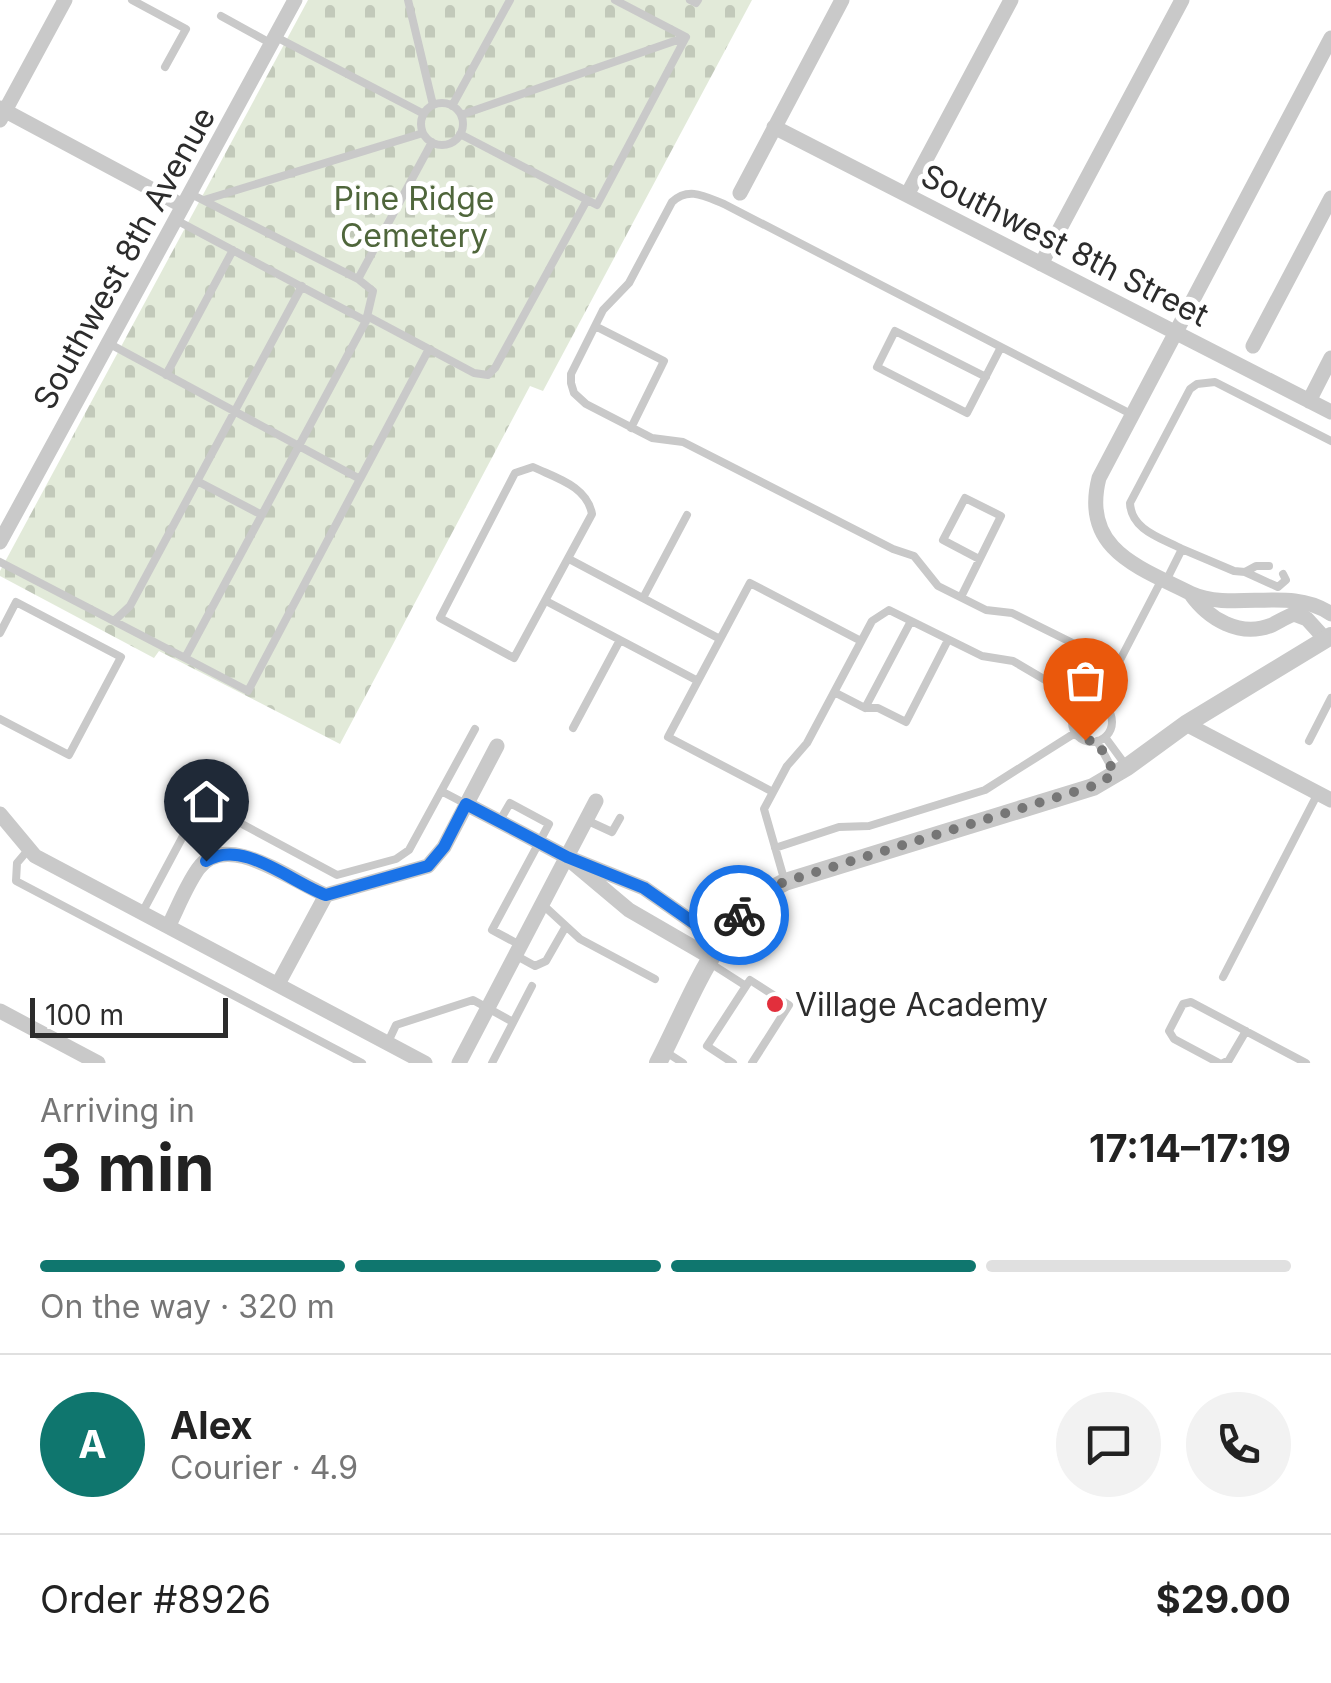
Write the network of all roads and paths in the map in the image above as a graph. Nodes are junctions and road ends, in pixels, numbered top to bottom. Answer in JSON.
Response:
{"nodes":[{"id":1,"x":65,"y":0,"type":"edge"},
{"id":2,"x":132,"y":0,"type":"edge"},
{"id":3,"x":295,"y":0,"type":"edge"},
{"id":4,"x":408,"y":0,"type":"edge"},
{"id":5,"x":510,"y":0,"type":"edge"},
{"id":6,"x":615,"y":0,"type":"edge"},
{"id":7,"x":690,"y":0,"type":"edge"},
{"id":8,"x":698,"y":0,"type":"edge"},
{"id":9,"x":842,"y":0,"type":"edge"},
{"id":10,"x":1011,"y":0,"type":"edge"},
{"id":11,"x":1182,"y":0,"type":"edge"},
{"id":12,"x":221,"y":16,"type":"dead end"},
{"id":13,"x":686,"y":37,"type":"junction"},
{"id":14,"x":1331,"y":38,"type":"edge"},
{"id":15,"x":274,"y":40,"type":"junction"},
{"id":16,"x":165,"y":68,"type":"dead end"},
{"id":17,"x":433,"y":105,"type":"junction"},
{"id":18,"x":452,"y":106,"type":"junction"},
{"id":19,"x":2,"y":113,"type":"edge"},
{"id":20,"x":424,"y":114,"type":"junction"},
{"id":21,"x":461,"y":115,"type":"junction"},
{"id":22,"x":774,"y":127,"type":"junction"},
{"id":23,"x":423,"y":133,"type":"junction"},
{"id":24,"x":460,"y":134,"type":"junction"},
{"id":25,"x":432,"y":142,"type":"junction"},
{"id":26,"x":740,"y":193,"type":"dead end"},
{"id":27,"x":908,"y":195,"type":"junction"},
{"id":28,"x":1331,"y":198,"type":"edge"},
{"id":29,"x":587,"y":200,"type":"junction"},
{"id":30,"x":189,"y":205,"type":"junction"},
{"id":31,"x":234,"y":250,"type":"junction"},
{"id":32,"x":1041,"y":264,"type":"junction"},
{"id":33,"x":358,"y":279,"type":"junction"},
{"id":34,"x":302,"y":286,"type":"junction"},
{"id":35,"x":367,"y":318,"type":"junction"},
{"id":36,"x":596,"y":326,"type":"junction"},
{"id":37,"x":1174,"y":333,"type":"junction"},
{"id":38,"x":108,"y":343,"type":"junction"},
{"id":39,"x":1253,"y":346,"type":"dead end"},
{"id":40,"x":1001,"y":347,"type":"junction"},
{"id":41,"x":429,"y":349,"type":"junction"},
{"id":42,"x":1331,"y":358,"type":"edge"},
{"id":43,"x":166,"y":375,"type":"junction"},
{"id":44,"x":986,"y":377,"type":"junction"},
{"id":45,"x":1305,"y":407,"type":"junction"},
{"id":46,"x":235,"y":412,"type":"junction"},
{"id":47,"x":1331,"y":412,"type":"edge"},
{"id":48,"x":1132,"y":414,"type":"junction"},
{"id":49,"x":1297,"y":423,"type":"junction"},
{"id":50,"x":631,"y":428,"type":"junction"},
{"id":51,"x":1331,"y":440,"type":"edge"},
{"id":52,"x":299,"y":446,"type":"junction"},
{"id":53,"x":360,"y":479,"type":"junction"},
{"id":54,"x":197,"y":481,"type":"junction"},
{"id":55,"x":262,"y":515,"type":"junction"},
{"id":56,"x":686,"y":515,"type":"dead end"},
{"id":57,"x":0,"y":542,"type":"edge"},
{"id":58,"x":1182,"y":549,"type":"junction"},
{"id":59,"x":569,"y":559,"type":"junction"},
{"id":60,"x":979,"y":559,"type":"junction"},
{"id":61,"x":0,"y":562,"type":"edge"},
{"id":62,"x":1269,"y":566,"type":"dead end"},
{"id":63,"x":1246,"y":572,"type":"junction"},
{"id":64,"x":1283,"y":574,"type":"dead end"},
{"id":65,"x":1164,"y":580,"type":"junction"},
{"id":66,"x":1190,"y":594,"type":"junction"},
{"id":67,"x":961,"y":597,"type":"junction"},
{"id":68,"x":643,"y":598,"type":"junction"},
{"id":69,"x":546,"y":601,"type":"junction"},
{"id":70,"x":1331,"y":614,"type":"edge"},
{"id":71,"x":114,"y":621,"type":"junction"},
{"id":72,"x":911,"y":621,"type":"junction"},
{"id":73,"x":0,"y":633,"type":"edge"},
{"id":74,"x":1328,"y":638,"type":"edge"},
{"id":75,"x":720,"y":639,"type":"junction"},
{"id":76,"x":620,"y":640,"type":"junction"},
{"id":77,"x":948,"y":640,"type":"junction"},
{"id":78,"x":861,"y":641,"type":"junction"},
{"id":79,"x":186,"y":658,"type":"junction"},
{"id":80,"x":698,"y":681,"type":"junction"},
{"id":81,"x":834,"y":692,"type":"junction"},
{"id":82,"x":1331,"y":698,"type":"edge"},
{"id":83,"x":865,"y":708,"type":"junction"},
{"id":84,"x":1078,"y":708,"type":"junction"},
{"id":85,"x":0,"y":719,"type":"edge"},
{"id":86,"x":1186,"y":724,"type":"junction"},
{"id":87,"x":573,"y":728,"type":"dead end"},
{"id":88,"x":476,"y":730,"type":"dead end"},
{"id":89,"x":1075,"y":733,"type":"junction"},
{"id":90,"x":1101,"y":739,"type":"junction"},
{"id":91,"x":1309,"y":740,"type":"dead end"},
{"id":92,"x":497,"y":746,"type":"dead end"},
{"id":93,"x":1121,"y":771,"type":"junction"},
{"id":94,"x":772,"y":791,"type":"junction"},
{"id":95,"x":442,"y":792,"type":"junction"},
{"id":96,"x":1325,"y":797,"type":"edge"},
{"id":97,"x":596,"y":801,"type":"dead end"},
{"id":98,"x":466,"y":804,"type":"junction"},
{"id":99,"x":0,"y":814,"type":"edge"},
{"id":100,"x":620,"y":818,"type":"dead end"},
{"id":101,"x":586,"y":820,"type":"junction"},
{"id":102,"x":539,"y":842,"type":"junction"},
{"id":103,"x":775,"y":848,"type":"junction"},
{"id":104,"x":28,"y":850,"type":"junction"},
{"id":105,"x":567,"y":857,"type":"junction"},
{"id":106,"x":784,"y":882,"type":"junction"},
{"id":107,"x":326,"y":895,"type":"junction"},
{"id":108,"x":635,"y":898,"type":"junction"},
{"id":109,"x":542,"y":904,"type":"junction"},
{"id":110,"x":143,"y":912,"type":"junction"},
{"id":111,"x":168,"y":925,"type":"junction"},
{"id":112,"x":566,"y":926,"type":"junction"},
{"id":113,"x":518,"y":950,"type":"junction"},
{"id":114,"x":715,"y":954,"type":"junction"},
{"id":115,"x":1222,"y":977,"type":"dead end"},
{"id":116,"x":655,"y":979,"type":"dead end"},
{"id":117,"x":278,"y":984,"type":"junction"},
{"id":118,"x":532,"y":986,"type":"dead end"},
{"id":119,"x":746,"y":986,"type":"junction"},
{"id":120,"x":488,"y":1008,"type":"junction"},
{"id":121,"x":0,"y":1011,"type":"edge"},
{"id":122,"x":514,"y":1022,"type":"junction"},
{"id":123,"x":1246,"y":1031,"type":"junction"},
{"id":124,"x":388,"y":1043,"type":"junction"},
{"id":125,"x":661,"y":1057,"type":"edge"},
{"id":126,"x":98,"y":1063,"type":"edge"},
{"id":127,"x":362,"y":1063,"type":"edge"},
{"id":128,"x":425,"y":1063,"type":"edge"},
{"id":129,"x":459,"y":1063,"type":"edge"},
{"id":130,"x":492,"y":1063,"type":"edge"},
{"id":131,"x":683,"y":1063,"type":"edge"},
{"id":132,"x":734,"y":1063,"type":"edge"},
{"id":133,"x":752,"y":1063,"type":"edge"},
{"id":134,"x":1221,"y":1063,"type":"edge"},
{"id":135,"x":1306,"y":1063,"type":"edge"}],
"edges":[{"from":1,"to":19,"type":"street"},
{"from":2,"to":16,"type":"lane"},
{"from":3,"to":15,"type":"street","name":"Southwest 8th Avenue"},
{"from":4,"to":17,"type":"lane"},
{"from":5,"to":18,"type":"lane"},
{"from":6,"to":13,"type":"lane"},
{"from":7,"to":8,"type":"lane"},
{"from":9,"to":22,"type":"street"},
{"from":10,"to":27,"type":"street"},
{"from":11,"to":32,"type":"street"},
{"from":12,"to":15,"type":"lane"},
{"from":13,"to":21,"type":"lane"},
{"from":13,"to":29,"type":"lane"},
{"from":14,"to":37,"type":"street"},
{"from":15,"to":20,"type":"lane"},
{"from":15,"to":30,"type":"street","name":"Southwest 8th Avenue"},
{"from":17,"to":18,"type":"lane"},
{"from":17,"to":20,"type":"lane"},
{"from":18,"to":21,"type":"lane"},
{"from":19,"to":30,"type":"street"},
{"from":20,"to":23,"type":"lane"},
{"from":21,"to":24,"type":"lane"},
{"from":22,"to":26,"type":"street"},
{"from":22,"to":27,"type":"street","name":"Southwest 8th Street"},
{"from":23,"to":25,"type":"lane"},
{"from":23,"to":30,"type":"lane"},
{"from":24,"to":25,"type":"lane"},
{"from":24,"to":29,"type":"lane"},
{"from":25,"to":33,"type":"lane"},
{"from":27,"to":32,"type":"street","name":"Southwest 8th Street"},
{"from":28,"to":39,"type":"street"},
{"from":29,"to":41,"type":"lane"},
{"from":30,"to":31,"type":"lane"},
{"from":30,"to":33,"type":"lane"},
{"from":30,"to":38,"type":"street","name":"Southwest 8th Avenue"},
{"from":31,"to":34,"type":"lane"},
{"from":31,"to":43,"type":"lane"},
{"from":32,"to":37,"type":"street","name":"Southwest 8th Street"},
{"from":33,"to":35,"type":"lane"},
{"from":34,"to":35,"type":"lane"},
{"from":34,"to":46,"type":"lane"},
{"from":35,"to":41,"type":"lane"},
{"from":35,"to":52,"type":"lane"},
{"from":36,"to":40,"type":"lane"},
{"from":36,"to":50,"type":"lane"},
{"from":36,"to":50,"type":"lane"},
{"from":37,"to":45,"type":"street","name":"Southwest 8th Street"},
{"from":37,"to":48,"type":"street"},
{"from":38,"to":43,"type":"lane"},
{"from":38,"to":57,"type":"street","name":"Southwest 8th Avenue"},
{"from":40,"to":44,"type":"lane"},
{"from":40,"to":48,"type":"lane"},
{"from":41,"to":53,"type":"lane"},
{"from":42,"to":45,"type":"street"},
{"from":43,"to":46,"type":"lane"},
{"from":44,"to":44,"type":"lane"},
{"from":45,"to":47,"type":"street","name":"Southwest 8th Street"},
{"from":45,"to":49,"type":"lane"},
{"from":46,"to":52,"type":"lane"},
{"from":46,"to":54,"type":"lane"},
{"from":48,"to":65,"type":"street"},
{"from":49,"to":51,"type":"lane"},
{"from":49,"to":58,"type":"lane"},
{"from":50,"to":67,"type":"lane"},
{"from":52,"to":53,"type":"lane"},
{"from":52,"to":55,"type":"lane"},
{"from":53,"to":79,"type":"lane"},
{"from":54,"to":55,"type":"lane"},
{"from":54,"to":71,"type":"lane"},
{"from":55,"to":79,"type":"lane"},
{"from":56,"to":68,"type":"lane"},
{"from":58,"to":63,"type":"lane"},
{"from":58,"to":65,"type":"lane"},
{"from":59,"to":68,"type":"lane"},
{"from":59,"to":69,"type":"lane"},
{"from":59,"to":69,"type":"lane"},
{"from":60,"to":60,"type":"lane"},
{"from":60,"to":67,"type":"lane"},
{"from":61,"to":71,"type":"lane"},
{"from":62,"to":63,"type":"lane"},
{"from":63,"to":64,"type":"lane"},
{"from":65,"to":66,"type":"street"},
{"from":65,"to":67,"type":"lane"},
{"from":66,"to":70,"type":"street"},
{"from":66,"to":74,"type":"street"},
{"from":68,"to":75,"type":"lane"},
{"from":69,"to":76,"type":"lane"},
{"from":71,"to":79,"type":"lane"},
{"from":72,"to":77,"type":"lane"},
{"from":72,"to":78,"type":"lane"},
{"from":72,"to":83,"type":"lane"},
{"from":73,"to":85,"type":"lane"},
{"from":74,"to":86,"type":"street"},
{"from":75,"to":78,"type":"lane"},
{"from":75,"to":80,"type":"lane"},
{"from":76,"to":80,"type":"lane"},
{"from":76,"to":87,"type":"lane"},
{"from":77,"to":83,"type":"lane"},
{"from":77,"to":84,"type":"lane"},
{"from":78,"to":81,"type":"lane"},
{"from":80,"to":94,"type":"lane"},
{"from":81,"to":83,"type":"lane"},
{"from":81,"to":94,"type":"lane"},
{"from":82,"to":91,"type":"lane"},
{"from":84,"to":89,"type":"lane"},
{"from":84,"to":90,"type":"lane"},
{"from":86,"to":93,"type":"street"},
{"from":86,"to":96,"type":"street"},
{"from":88,"to":95,"type":"lane"},
{"from":89,"to":90,"type":"lane"},
{"from":89,"to":103,"type":"lane"},
{"from":90,"to":93,"type":"lane"},
{"from":92,"to":98,"type":"street"},
{"from":93,"to":106,"type":"street"},
{"from":94,"to":103,"type":"lane"},
{"from":95,"to":98,"type":"lane"},
{"from":95,"to":110,"type":"lane"},
{"from":96,"to":115,"type":"lane"},
{"from":97,"to":101,"type":"street"},
{"from":98,"to":102,"type":"street"},
{"from":98,"to":107,"type":"street"},
{"from":99,"to":104,"type":"street"},
{"from":100,"to":101,"type":"lane"},
{"from":101,"to":105,"type":"street"},
{"from":102,"to":105,"type":"street"},
{"from":102,"to":113,"type":"lane"},
{"from":103,"to":106,"type":"lane"},
{"from":104,"to":110,"type":"street"},
{"from":104,"to":127,"type":"lane"},
{"from":105,"to":108,"type":"street"},
{"from":105,"to":108,"type":"street"},
{"from":105,"to":109,"type":"street"},
{"from":106,"to":114,"type":"street"},
{"from":107,"to":111,"type":"street"},
{"from":107,"to":117,"type":"street"},
{"from":108,"to":114,"type":"street"},
{"from":108,"to":114,"type":"street"},
{"from":109,"to":112,"type":"lane"},
{"from":109,"to":113,"type":"street"},
{"from":110,"to":111,"type":"street"},
{"from":111,"to":117,"type":"street"},
{"from":112,"to":113,"type":"lane"},
{"from":112,"to":116,"type":"lane"},
{"from":113,"to":120,"type":"street"},
{"from":114,"to":119,"type":"lane"},
{"from":114,"to":125,"type":"street"},
{"from":117,"to":124,"type":"street"},
{"from":118,"to":122,"type":"lane"},
{"from":119,"to":132,"type":"lane"},
{"from":119,"to":133,"type":"lane"},
{"from":120,"to":122,"type":"lane"},
{"from":120,"to":124,"type":"lane"},
{"from":120,"to":129,"type":"street"},
{"from":121,"to":126,"type":"street"},
{"from":122,"to":130,"type":"lane"},
{"from":123,"to":134,"type":"lane"},
{"from":123,"to":134,"type":"lane"},
{"from":123,"to":135,"type":"lane"},
{"from":124,"to":128,"type":"street"},
{"from":125,"to":131,"type":"lane"}]}
